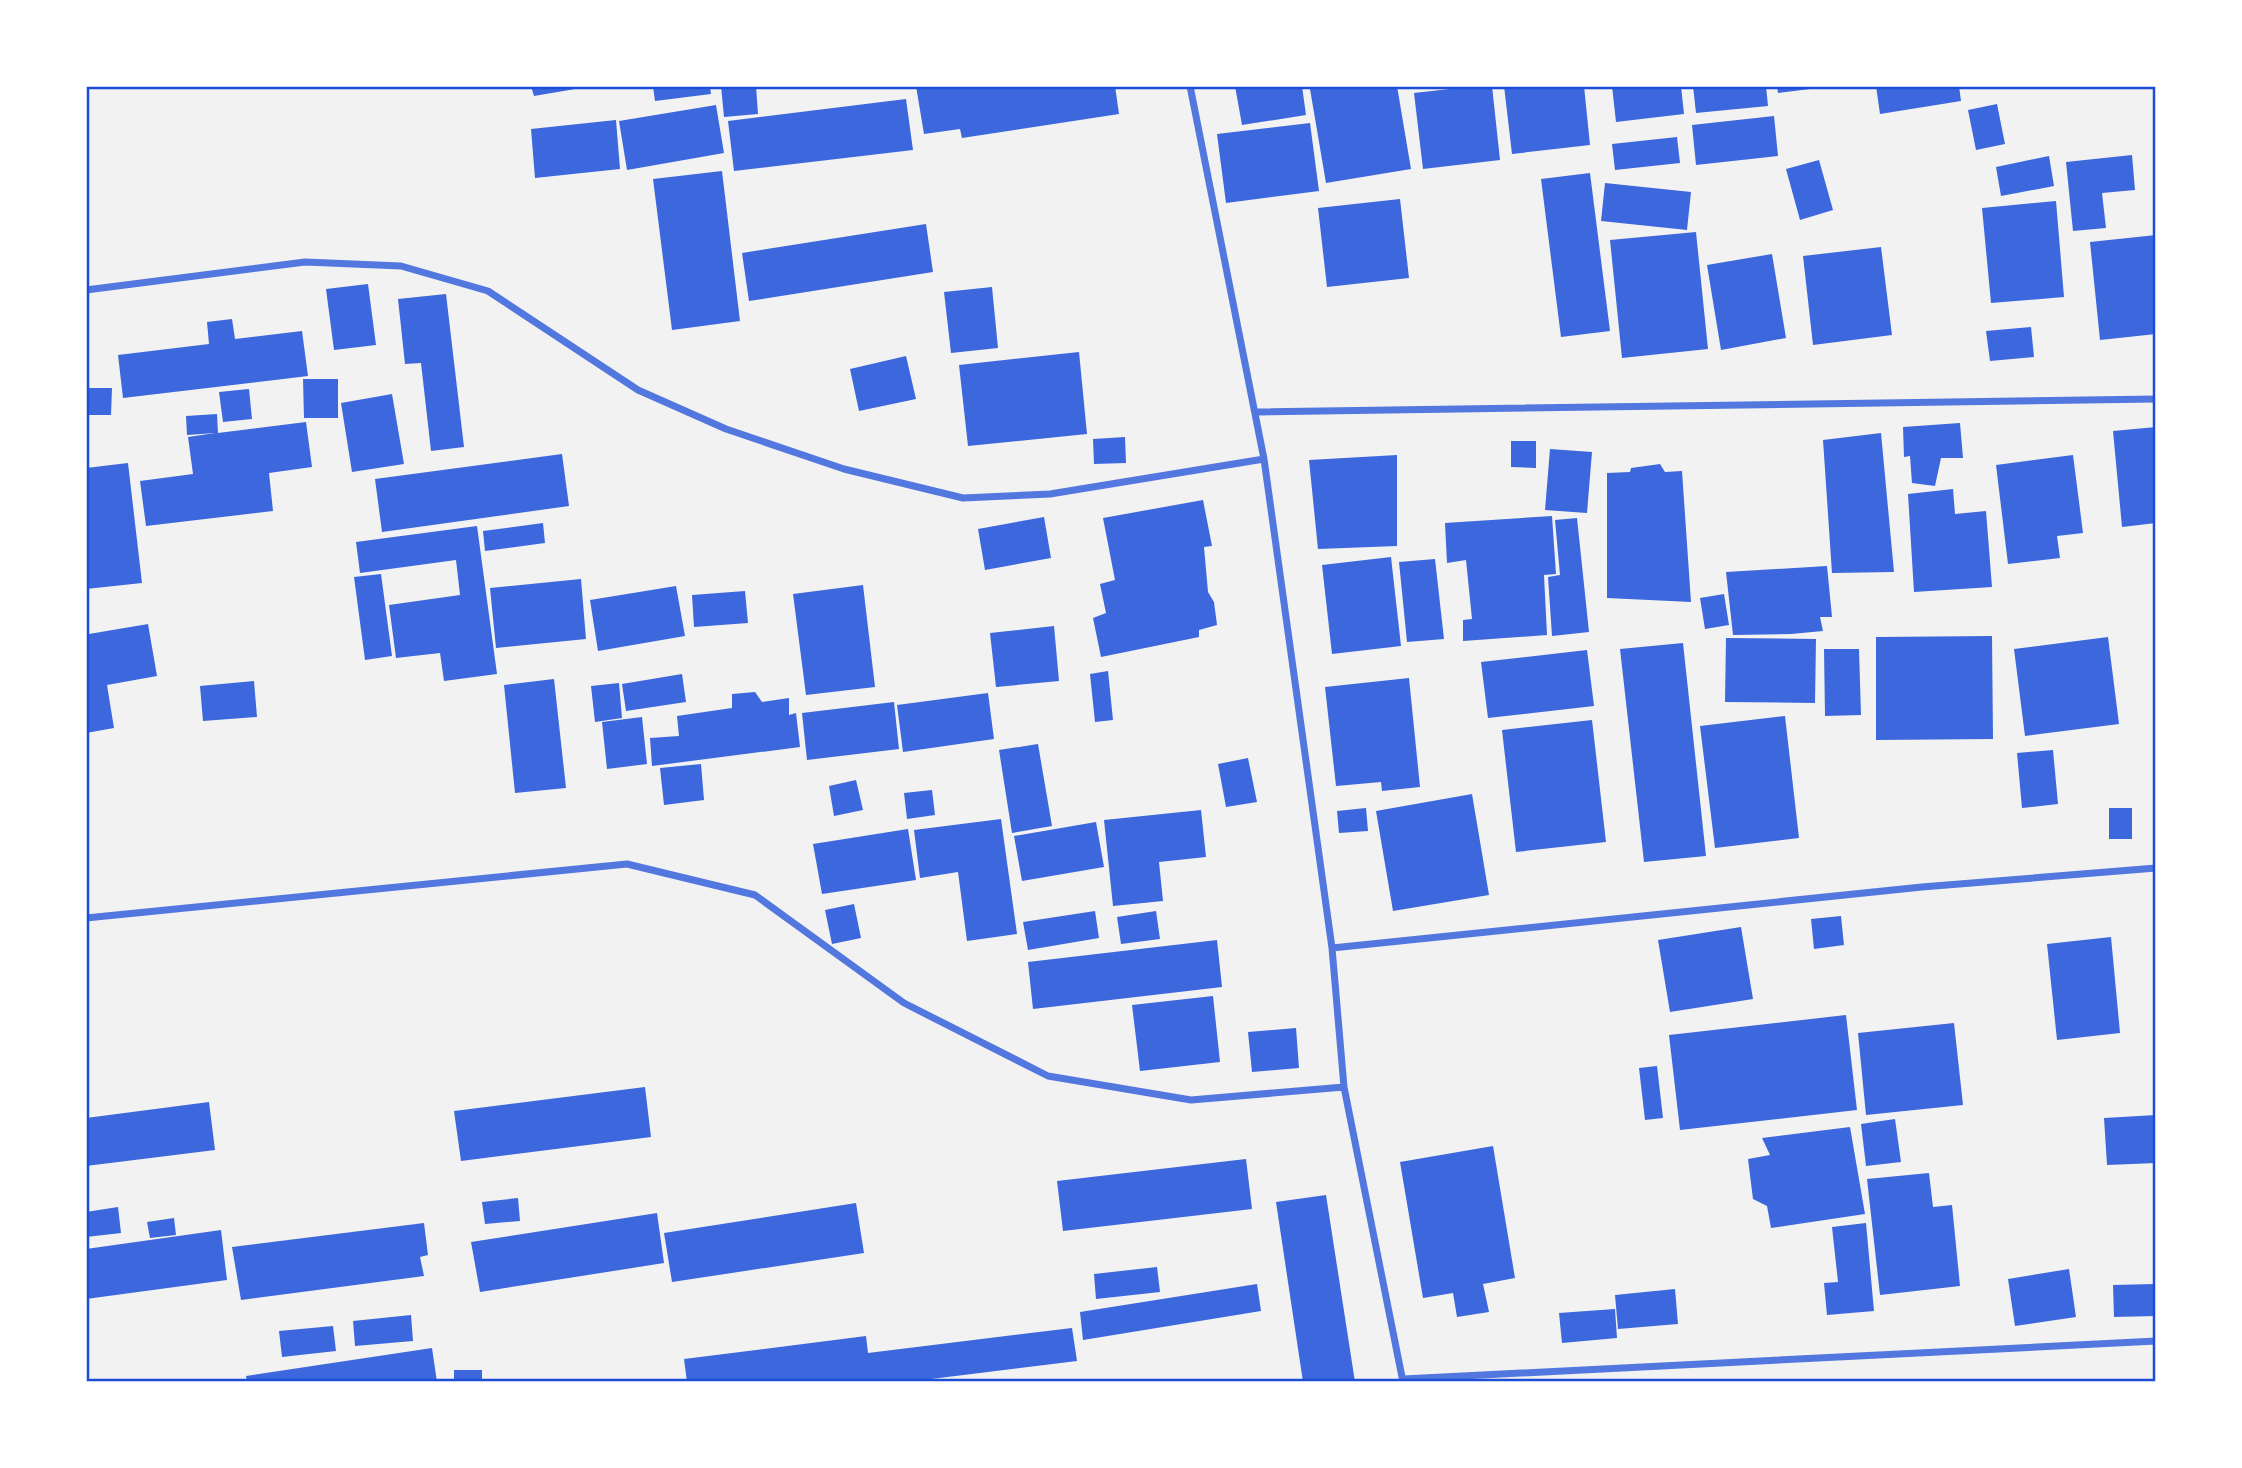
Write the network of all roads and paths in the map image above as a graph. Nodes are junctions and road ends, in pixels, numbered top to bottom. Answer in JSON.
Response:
{"nodes":[{"id":1,"x":1190,"y":86,"type":"edge"},
{"id":2,"x":86,"y":290,"type":"edge"},
{"id":3,"x":2156,"y":399,"type":"edge"},
{"id":4,"x":1255,"y":412,"type":"junction"},
{"id":5,"x":1264,"y":458,"type":"junction"},
{"id":6,"x":2156,"y":868,"type":"edge"},
{"id":7,"x":86,"y":918,"type":"edge"},
{"id":8,"x":1332,"y":948,"type":"junction"},
{"id":9,"x":1343,"y":1087,"type":"junction"},
{"id":10,"x":2156,"y":1341,"type":"edge"},
{"id":11,"x":1403,"y":1380,"type":"edge"}],
"edges":[{"from":1,"to":4,"type":"street"},
{"from":2,"to":5,"type":"street"},
{"from":3,"to":4,"type":"street"},
{"from":4,"to":5,"type":"street"},
{"from":5,"to":8,"type":"street"},
{"from":6,"to":8,"type":"street"},
{"from":7,"to":9,"type":"street"},
{"from":8,"to":9,"type":"street"},
{"from":9,"to":11,"type":"street"},
{"from":10,"to":11,"type":"street"}]}
